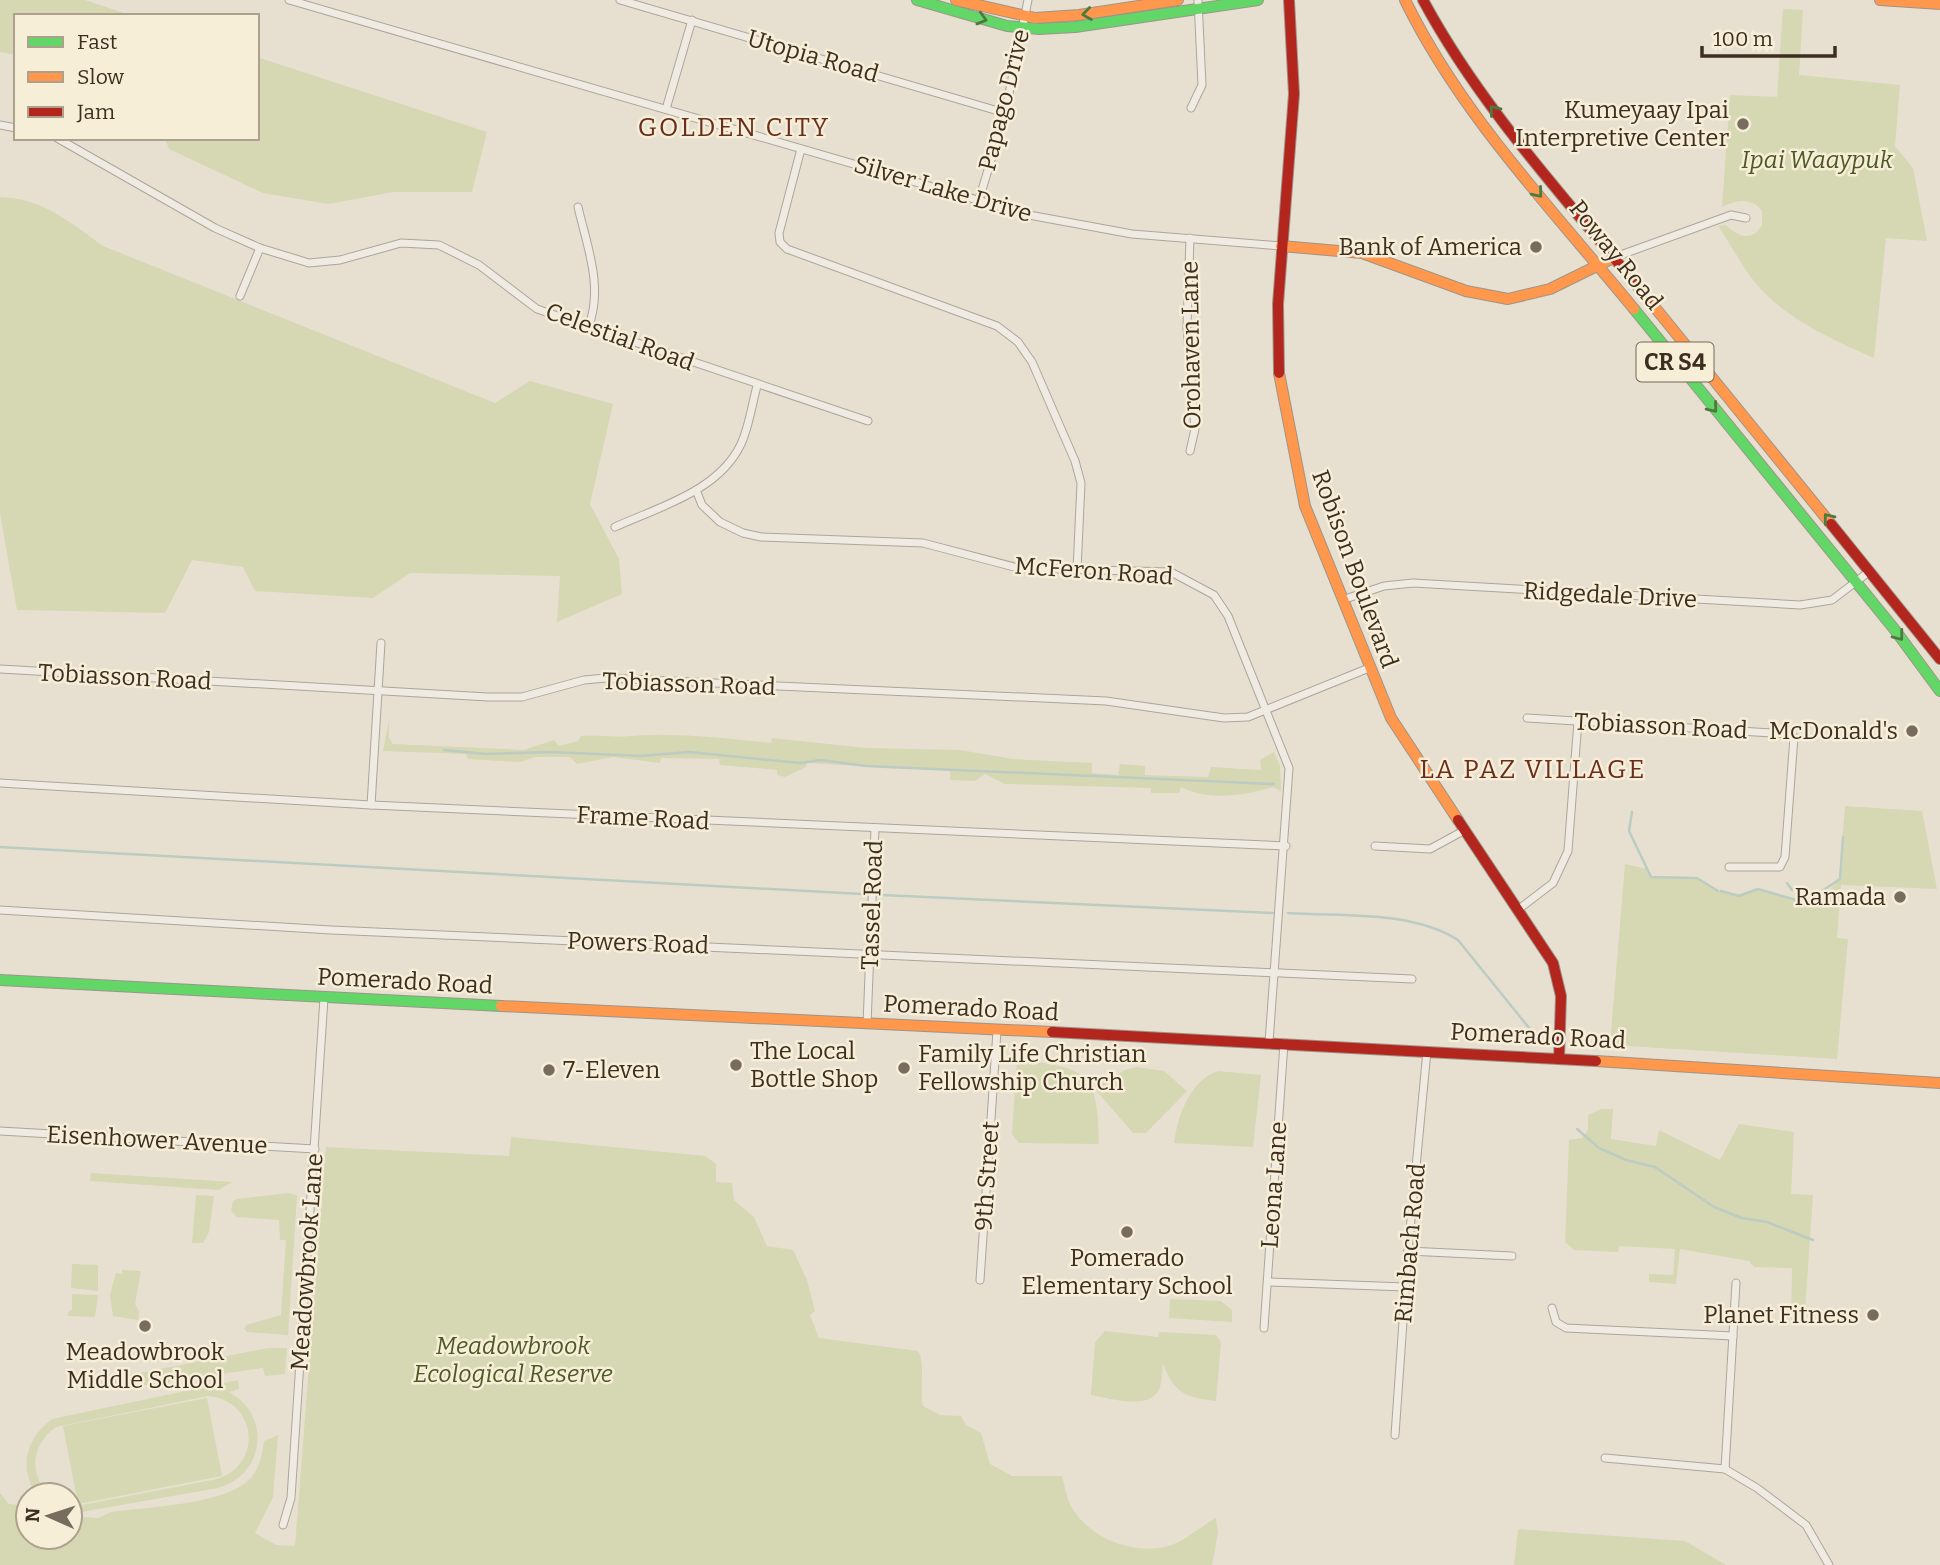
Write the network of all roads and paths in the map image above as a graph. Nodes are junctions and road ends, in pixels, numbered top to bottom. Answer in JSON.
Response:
{"nodes":[{"id":1,"x":289,"y":0,"type":"edge"},
{"id":2,"x":620,"y":0,"type":"edge"},
{"id":3,"x":917,"y":0,"type":"edge"},
{"id":4,"x":956,"y":0,"type":"edge"},
{"id":5,"x":1028,"y":0,"type":"edge"},
{"id":6,"x":1178,"y":0,"type":"edge"},
{"id":7,"x":1258,"y":0,"type":"edge"},
{"id":8,"x":1289,"y":0,"type":"edge"},
{"id":9,"x":1405,"y":0,"type":"edge"},
{"id":10,"x":1423,"y":0,"type":"edge"},
{"id":11,"x":1880,"y":0,"type":"edge"},
{"id":12,"x":937,"y":3,"type":"edge"},
{"id":13,"x":1198,"y":4,"type":"edge"},
{"id":14,"x":1940,"y":4,"type":"edge"},
{"id":15,"x":692,"y":20,"type":"junction"},
{"id":16,"x":1024,"y":23,"type":"junction"},
{"id":17,"x":1191,"y":108,"type":"dead end"},
{"id":18,"x":666,"y":109,"type":"junction"},
{"id":19,"x":1005,"y":113,"type":"junction"},
{"id":20,"x":61,"y":140,"type":"edge"},
{"id":21,"x":801,"y":149,"type":"junction"},
{"id":22,"x":979,"y":200,"type":"junction"},
{"id":23,"x":578,"y":207,"type":"dead end"},
{"id":24,"x":1746,"y":218,"type":"dead end"},
{"id":25,"x":1190,"y":238,"type":"junction"},
{"id":26,"x":1281,"y":246,"type":"junction"},
{"id":27,"x":260,"y":248,"type":"junction"},
{"id":28,"x":1615,"y":257,"type":"junction"},
{"id":29,"x":1596,"y":264,"type":"junction"},
{"id":30,"x":240,"y":296,"type":"dead end"},
{"id":31,"x":588,"y":328,"type":"junction"},
{"id":32,"x":757,"y":386,"type":"junction"},
{"id":33,"x":868,"y":421,"type":"dead end"},
{"id":34,"x":1190,"y":451,"type":"dead end"},
{"id":35,"x":696,"y":490,"type":"junction"},
{"id":36,"x":615,"y":527,"type":"dead end"},
{"id":37,"x":1077,"y":570,"type":"junction"},
{"id":38,"x":1871,"y":570,"type":"junction"},
{"id":39,"x":1856,"y":582,"type":"junction"},
{"id":40,"x":1342,"y":600,"type":"junction"},
{"id":41,"x":381,"y":643,"type":"dead end"},
{"id":42,"x":1940,"y":659,"type":"edge"},
{"id":43,"x":1369,"y":668,"type":"junction"},
{"id":44,"x":0,"y":670,"type":"edge"},
{"id":45,"x":1940,"y":691,"type":"edge"},
{"id":46,"x":378,"y":692,"type":"junction"},
{"id":47,"x":1267,"y":710,"type":"junction"},
{"id":48,"x":1527,"y":718,"type":"dead end"},
{"id":49,"x":1578,"y":721,"type":"junction"},
{"id":50,"x":0,"y":783,"type":"edge"},
{"id":51,"x":371,"y":805,"type":"junction"},
{"id":52,"x":875,"y":828,"type":"junction"},
{"id":53,"x":1465,"y":830,"type":"junction"},
{"id":54,"x":1286,"y":846,"type":"junction"},
{"id":55,"x":1375,"y":846,"type":"dead end"},
{"id":56,"x":1729,"y":867,"type":"dead end"},
{"id":57,"x":1519,"y":909,"type":"junction"},
{"id":58,"x":0,"y":910,"type":"edge"},
{"id":59,"x":870,"y":953,"type":"junction"},
{"id":60,"x":1276,"y":972,"type":"junction"},
{"id":61,"x":1412,"y":979,"type":"dead end"},
{"id":62,"x":0,"y":980,"type":"edge"},
{"id":63,"x":324,"y":998,"type":"junction"},
{"id":64,"x":867,"y":1025,"type":"junction"},
{"id":65,"x":997,"y":1031,"type":"junction"},
{"id":66,"x":1269,"y":1042,"type":"junction"},
{"id":67,"x":1284,"y":1042,"type":"junction"},
{"id":68,"x":1427,"y":1051,"type":"junction"},
{"id":69,"x":1559,"y":1059,"type":"junction"},
{"id":70,"x":1940,"y":1083,"type":"edge"},
{"id":71,"x":0,"y":1131,"type":"edge"},
{"id":72,"x":314,"y":1149,"type":"junction"},
{"id":73,"x":1408,"y":1251,"type":"junction"},
{"id":74,"x":1512,"y":1256,"type":"dead end"},
{"id":75,"x":980,"y":1280,"type":"dead end"},
{"id":76,"x":1268,"y":1282,"type":"junction"},
{"id":77,"x":1736,"y":1283,"type":"dead end"},
{"id":78,"x":1405,"y":1287,"type":"junction"},
{"id":79,"x":1552,"y":1308,"type":"dead end"},
{"id":80,"x":1264,"y":1328,"type":"dead end"},
{"id":81,"x":1733,"y":1336,"type":"junction"},
{"id":82,"x":1395,"y":1435,"type":"dead end"},
{"id":83,"x":1605,"y":1458,"type":"dead end"},
{"id":84,"x":1725,"y":1469,"type":"junction"},
{"id":85,"x":283,"y":1525,"type":"dead end"},
{"id":86,"x":1829,"y":1565,"type":"edge"}],
"edges":[{"from":1,"to":18,"type":"street","name":"Silver Lake Drive"},
{"from":2,"to":15,"type":"street","name":"Utopia Road"},
{"from":3,"to":12,"type":"main road"},
{"from":4,"to":16,"type":"main road"},
{"from":5,"to":16,"type":"street","name":"Papago Drive"},
{"from":6,"to":16,"type":"main road","one_way":true},
{"from":7,"to":13,"type":"main road"},
{"from":8,"to":26,"type":"main road","name":"Robison Boulevard"},
{"from":9,"to":29,"type":"main road","name":"Poway Road","number":"CR S4","one_way":true},
{"from":28,"to":10,"type":"main road","name":"Poway Road","number":"CR S4","one_way":true},
{"from":11,"to":14,"type":"main road"},
{"from":12,"to":16,"type":"main road","one_way":true},
{"from":13,"to":16,"type":"main road"},
{"from":13,"to":17,"type":"street"},
{"from":15,"to":18,"type":"street"},
{"from":15,"to":19,"type":"street","name":"Utopia Road"},
{"from":16,"to":19,"type":"street","name":"Papago Drive"},
{"from":18,"to":21,"type":"street","name":"Silver Lake Drive"},
{"from":19,"to":22,"type":"street","name":"Papago Drive"},
{"from":20,"to":27,"type":"street","name":"Celestial Road"},
{"from":21,"to":22,"type":"street","name":"Silver Lake Drive"},
{"from":21,"to":37,"type":"street"},
{"from":22,"to":25,"type":"street","name":"Silver Lake Drive"},
{"from":23,"to":31,"type":"street"},
{"from":24,"to":28,"type":"street"},
{"from":25,"to":26,"type":"street","name":"Silver Lake Drive"},
{"from":25,"to":34,"type":"street","name":"Orohaven Lane"},
{"from":26,"to":29,"type":"main road"},
{"from":26,"to":40,"type":"main road","name":"Robison Boulevard"},
{"from":27,"to":30,"type":"street"},
{"from":27,"to":31,"type":"street","name":"Celestial Road"},
{"from":28,"to":29,"type":"main road"},
{"from":38,"to":28,"type":"main road","name":"Poway Road","number":"CR S4","one_way":true},
{"from":29,"to":39,"type":"main road","name":"Poway Road","number":"CR S4","one_way":true},
{"from":31,"to":32,"type":"street","name":"Celestial Road"},
{"from":32,"to":33,"type":"street","name":"Celestial Road"},
{"from":32,"to":35,"type":"street"},
{"from":35,"to":36,"type":"street"},
{"from":35,"to":37,"type":"street","name":"McFeron Road"},
{"from":37,"to":47,"type":"street","name":"McFeron Road"},
{"from":38,"to":39,"type":"street","name":"Ridgedale Drive"},
{"from":38,"to":42,"type":"main road","name":"Poway Road","number":"CR S4"},
{"from":39,"to":40,"type":"street","name":"Ridgedale Drive"},
{"from":39,"to":45,"type":"main road","name":"Poway Road","number":"CR S4","one_way":true},
{"from":40,"to":43,"type":"main road","name":"Robison Boulevard"},
{"from":41,"to":46,"type":"street"},
{"from":43,"to":47,"type":"street","name":"Tobiasson Road"},
{"from":43,"to":53,"type":"main road","name":"Robison Boulevard"},
{"from":44,"to":46,"type":"street","name":"Tobiasson Road"},
{"from":46,"to":47,"type":"street","name":"Tobiasson Road"},
{"from":46,"to":51,"type":"street"},
{"from":47,"to":54,"type":"street","name":"McFeron Road"},
{"from":48,"to":49,"type":"street","name":"Tobiasson Road"},
{"from":49,"to":56,"type":"street","name":"Tobiasson Road"},
{"from":49,"to":57,"type":"street"},
{"from":50,"to":51,"type":"street","name":"Frame Road"},
{"from":51,"to":52,"type":"street","name":"Frame Road"},
{"from":52,"to":54,"type":"street","name":"Frame Road"},
{"from":52,"to":59,"type":"street","name":"Tassel Road"},
{"from":53,"to":55,"type":"street"},
{"from":53,"to":57,"type":"main road","name":"Robison Boulevard"},
{"from":54,"to":60,"type":"street","name":"McFeron Road"},
{"from":57,"to":69,"type":"main road","name":"Robison Boulevard"},
{"from":58,"to":59,"type":"street","name":"Powers Road"},
{"from":59,"to":60,"type":"street","name":"Powers Road"},
{"from":59,"to":64,"type":"street","name":"Tassel Road"},
{"from":60,"to":61,"type":"street","name":"Powers Road"},
{"from":60,"to":66,"type":"street","name":"McFeron Road"},
{"from":62,"to":63,"type":"main road","name":"Pomerado Road"},
{"from":63,"to":64,"type":"main road","name":"Pomerado Road"},
{"from":63,"to":72,"type":"street","name":"Meadowbrook Lane"},
{"from":64,"to":65,"type":"main road","name":"Pomerado Road"},
{"from":65,"to":66,"type":"main road","name":"Pomerado Road"},
{"from":65,"to":75,"type":"street","name":"9th Street"},
{"from":66,"to":67,"type":"main road","name":"Pomerado Road"},
{"from":67,"to":68,"type":"main road","name":"Pomerado Road"},
{"from":67,"to":76,"type":"street","name":"Leona Lane"},
{"from":68,"to":69,"type":"main road","name":"Pomerado Road"},
{"from":68,"to":73,"type":"street","name":"Rimbach Road"},
{"from":69,"to":70,"type":"main road","name":"Pomerado Road"},
{"from":71,"to":72,"type":"street","name":"Eisenhower Avenue"},
{"from":72,"to":85,"type":"street","name":"Meadowbrook Lane"},
{"from":73,"to":74,"type":"street"},
{"from":73,"to":78,"type":"street","name":"Rimbach Road"},
{"from":76,"to":78,"type":"street"},
{"from":76,"to":80,"type":"street","name":"Leona Lane"},
{"from":77,"to":81,"type":"street"},
{"from":78,"to":82,"type":"street","name":"Rimbach Road"},
{"from":79,"to":81,"type":"street"},
{"from":81,"to":84,"type":"street"},
{"from":83,"to":84,"type":"street"},
{"from":84,"to":86,"type":"street"}]}
